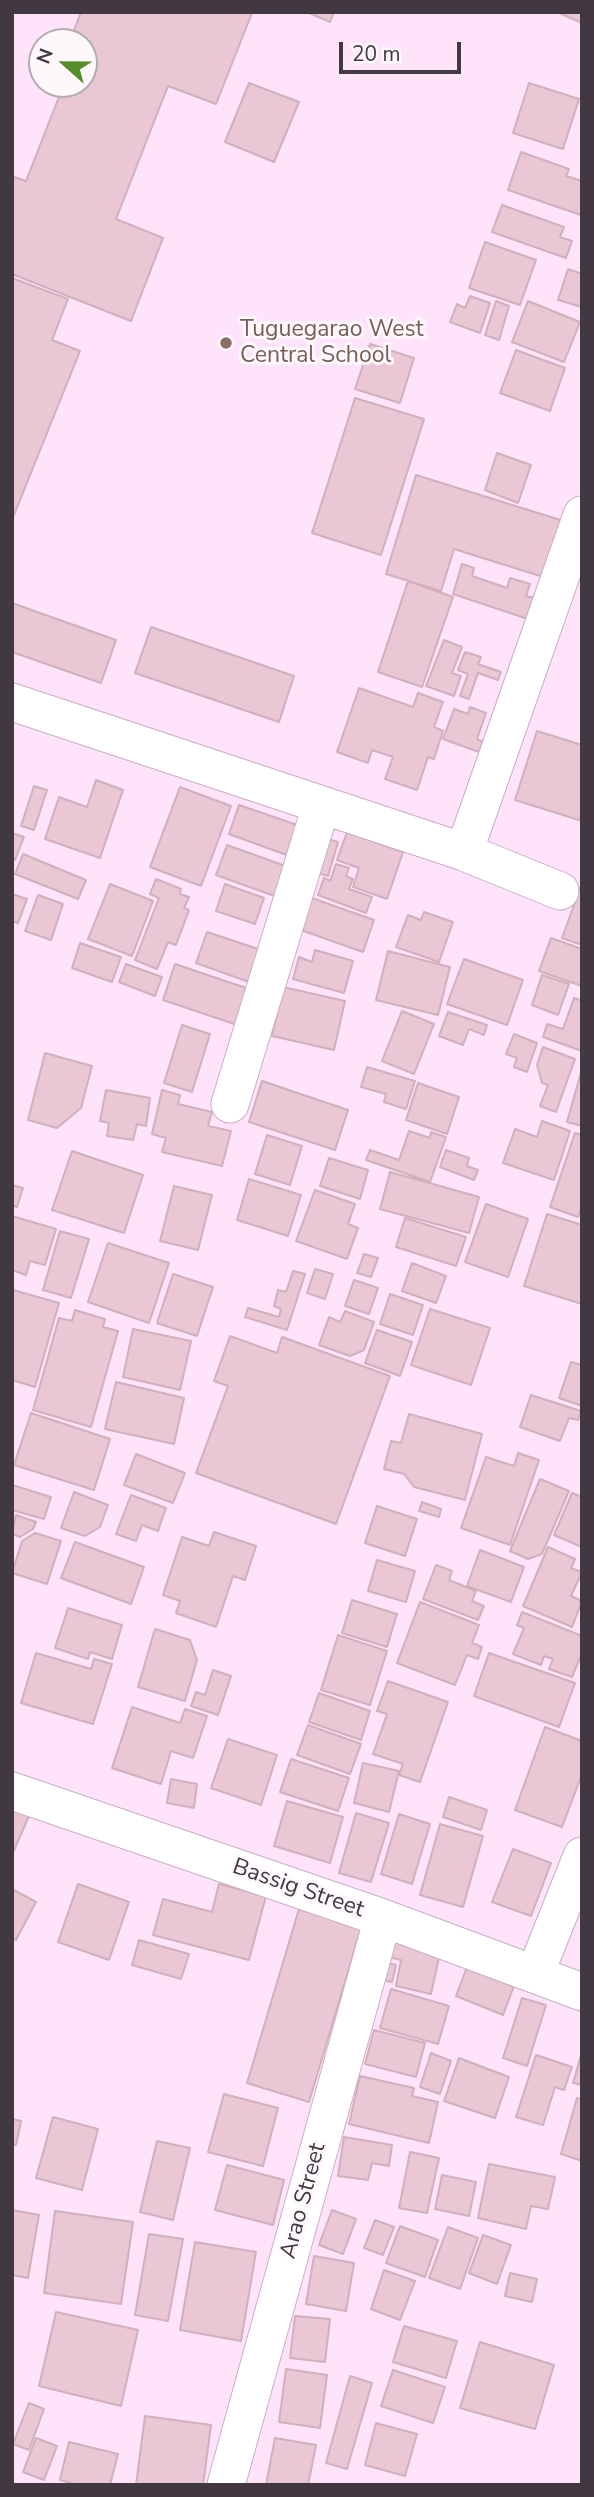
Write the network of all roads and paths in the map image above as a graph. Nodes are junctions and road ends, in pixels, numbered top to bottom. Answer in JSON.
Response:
{"nodes":[{"id":1,"x":582,"y":515,"type":"edge"},
{"id":2,"x":12,"y":702,"type":"edge"},
{"id":3,"x":321,"y":806,"type":"junction"},
{"id":4,"x":464,"y":852,"type":"junction"},
{"id":5,"x":560,"y":891,"type":"dead end"},
{"id":6,"x":230,"y":1104,"type":"dead end"},
{"id":7,"x":12,"y":1791,"type":"edge"},
{"id":8,"x":582,"y":1856,"type":"edge"},
{"id":9,"x":383,"y":1918,"type":"junction"},
{"id":10,"x":535,"y":1974,"type":"junction"},
{"id":11,"x":582,"y":1992,"type":"edge"},
{"id":12,"x":226,"y":2485,"type":"edge"}],
"edges":[{"from":1,"to":4,"type":"street"},
{"from":2,"to":3,"type":"street"},
{"from":3,"to":4,"type":"street"},
{"from":3,"to":6,"type":"street"},
{"from":4,"to":5,"type":"street"},
{"from":7,"to":9,"type":"street","name":"Bassig Street"},
{"from":8,"to":10,"type":"street"},
{"from":9,"to":10,"type":"street","name":"Bassig Street"},
{"from":9,"to":12,"type":"street","name":"Arao Street"},
{"from":10,"to":11,"type":"street","name":"Bassig Street"}]}
